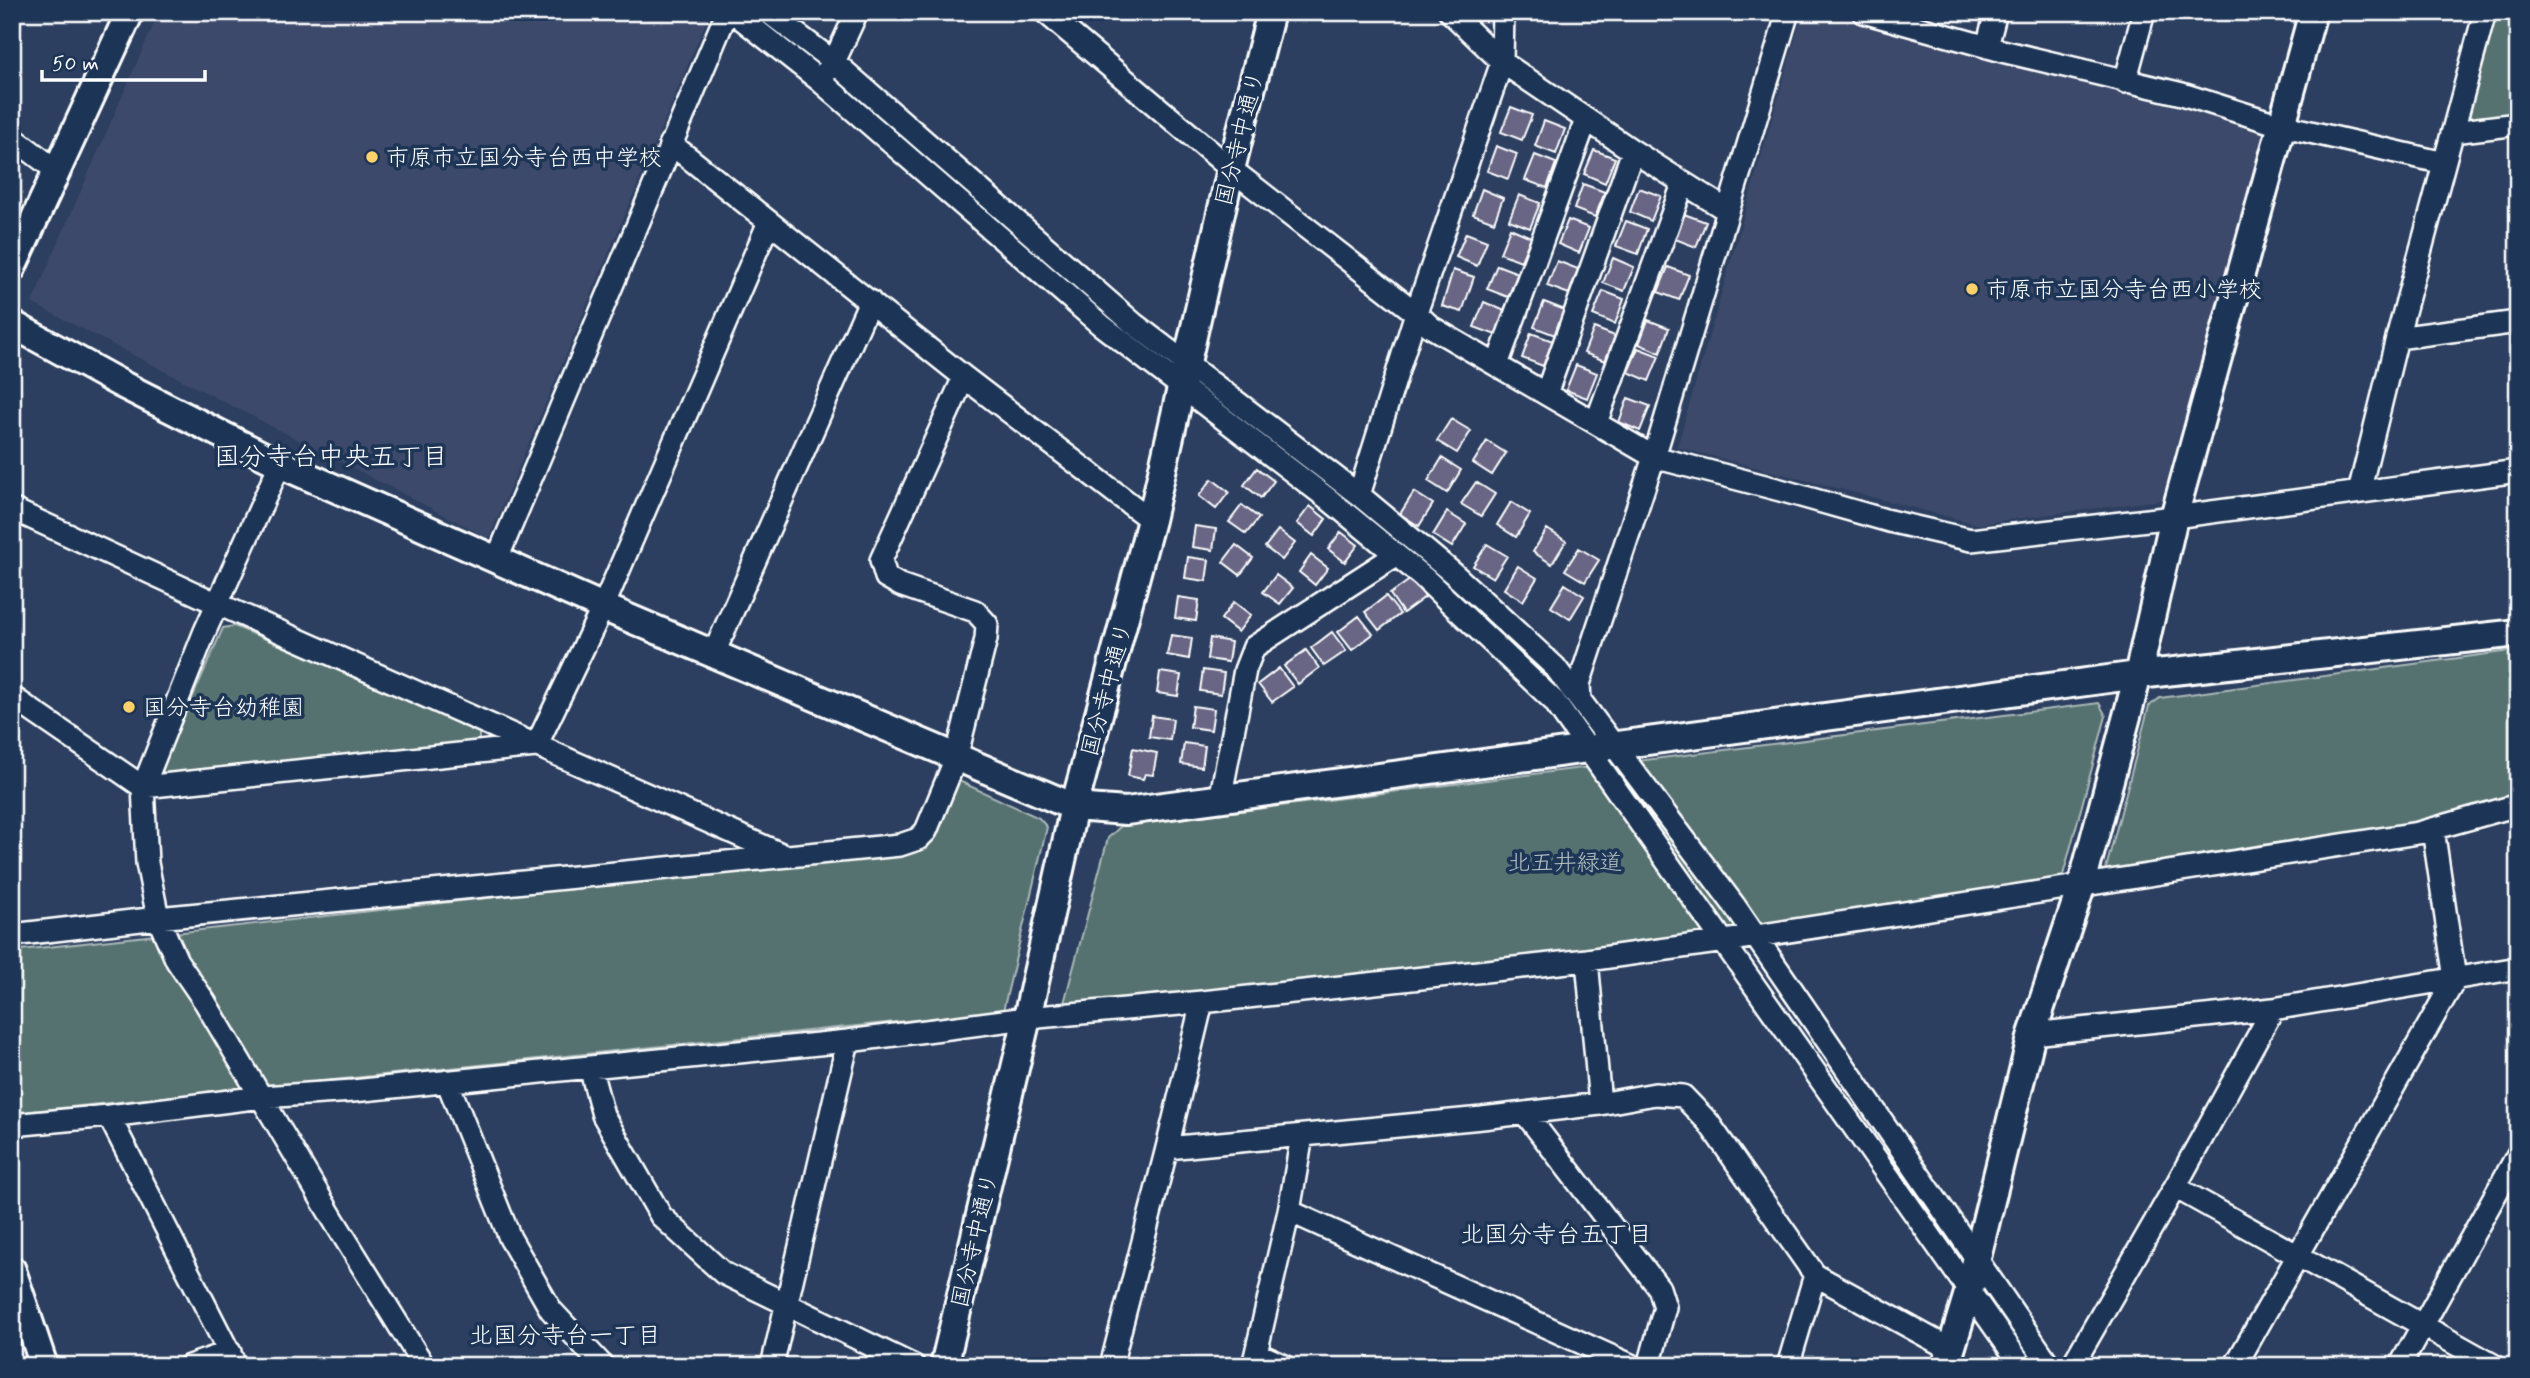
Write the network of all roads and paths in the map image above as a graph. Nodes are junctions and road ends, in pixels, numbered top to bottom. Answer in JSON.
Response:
{"nodes":[{"id":1,"x":130,"y":12,"type":"edge"},
{"id":2,"x":727,"y":12,"type":"edge"},
{"id":3,"x":733,"y":12,"type":"edge"},
{"id":4,"x":768,"y":12,"type":"edge"},
{"id":5,"x":857,"y":12,"type":"edge"},
{"id":6,"x":1271,"y":12,"type":"edge"},
{"id":7,"x":1450,"y":12,"type":"edge"},
{"id":8,"x":1503,"y":12,"type":"edge"},
{"id":9,"x":1788,"y":12,"type":"edge"},
{"id":10,"x":1863,"y":12,"type":"edge"},
{"id":11,"x":1996,"y":12,"type":"edge"},
{"id":12,"x":2144,"y":12,"type":"edge"},
{"id":13,"x":2313,"y":12,"type":"edge"},
{"id":14,"x":2485,"y":12,"type":"edge"},
{"id":15,"x":1049,"y":14,"type":"edge"},
{"id":16,"x":1987,"y":47,"type":"junction"},
{"id":17,"x":834,"y":62,"type":"junction"},
{"id":18,"x":1502,"y":62,"type":"junction"},
{"id":19,"x":819,"y":80,"type":"junction"},
{"id":20,"x":2125,"y":82,"type":"junction"},
{"id":21,"x":1586,"y":120,"type":"junction"},
{"id":22,"x":2280,"y":124,"type":"junction"},
{"id":23,"x":2518,"y":124,"type":"edge"},
{"id":24,"x":2453,"y":132,"type":"junction"},
{"id":25,"x":12,"y":137,"type":"edge"},
{"id":26,"x":670,"y":143,"type":"junction"},
{"id":27,"x":1633,"y":152,"type":"junction"},
{"id":28,"x":2444,"y":163,"type":"junction"},
{"id":29,"x":1231,"y":169,"type":"junction"},
{"id":30,"x":57,"y":171,"type":"junction"},
{"id":31,"x":1683,"y":184,"type":"junction"},
{"id":32,"x":1728,"y":211,"type":"junction"},
{"id":33,"x":769,"y":222,"type":"junction"},
{"id":34,"x":12,"y":268,"type":"edge"},
{"id":35,"x":870,"y":301,"type":"junction"},
{"id":36,"x":1416,"y":313,"type":"junction"},
{"id":37,"x":2518,"y":322,"type":"edge"},
{"id":38,"x":12,"y":324,"type":"edge"},
{"id":39,"x":2398,"y":338,"type":"junction"},
{"id":40,"x":1497,"y":366,"type":"junction"},
{"id":41,"x":1184,"y":376,"type":"junction"},
{"id":42,"x":964,"y":377,"type":"junction"},
{"id":43,"x":1546,"y":394,"type":"junction"},
{"id":44,"x":1595,"y":423,"type":"junction"},
{"id":45,"x":1654,"y":457,"type":"junction"},
{"id":46,"x":280,"y":464,"type":"junction"},
{"id":47,"x":2518,"y":471,"type":"edge"},
{"id":48,"x":2360,"y":492,"type":"junction"},
{"id":49,"x":1359,"y":495,"type":"junction"},
{"id":50,"x":12,"y":509,"type":"edge"},
{"id":51,"x":2174,"y":517,"type":"junction"},
{"id":52,"x":1151,"y":520,"type":"junction"},
{"id":53,"x":1396,"y":555,"type":"junction"},
{"id":54,"x":497,"y":559,"type":"junction"},
{"id":55,"x":218,"y":604,"type":"junction"},
{"id":56,"x":603,"y":607,"type":"junction"},
{"id":57,"x":2518,"y":633,"type":"edge"},
{"id":58,"x":714,"y":653,"type":"junction"},
{"id":59,"x":2138,"y":675,"type":"junction"},
{"id":60,"x":12,"y":696,"type":"edge"},
{"id":61,"x":1580,"y":700,"type":"junction"},
{"id":62,"x":536,"y":746,"type":"junction"},
{"id":63,"x":1616,"y":746,"type":"junction"},
{"id":64,"x":1589,"y":750,"type":"junction"},
{"id":65,"x":956,"y":758,"type":"junction"},
{"id":66,"x":143,"y":787,"type":"junction"},
{"id":67,"x":1220,"y":800,"type":"junction"},
{"id":68,"x":2518,"y":805,"type":"edge"},
{"id":69,"x":1074,"y":807,"type":"junction"},
{"id":70,"x":2433,"y":829,"type":"junction"},
{"id":71,"x":783,"y":855,"type":"junction"},
{"id":72,"x":2082,"y":884,"type":"junction"},
{"id":73,"x":158,"y":918,"type":"junction"},
{"id":74,"x":12,"y":934,"type":"edge"},
{"id":75,"x":1754,"y":936,"type":"junction"},
{"id":76,"x":1725,"y":941,"type":"junction"},
{"id":77,"x":1587,"y":960,"type":"junction"},
{"id":78,"x":2518,"y":968,"type":"edge"},
{"id":79,"x":2455,"y":979,"type":"junction"},
{"id":80,"x":1202,"y":1002,"type":"junction"},
{"id":81,"x":2273,"y":1009,"type":"junction"},
{"id":82,"x":1027,"y":1018,"type":"junction"},
{"id":83,"x":2032,"y":1034,"type":"junction"},
{"id":84,"x":848,"y":1041,"type":"junction"},
{"id":85,"x":590,"y":1067,"type":"junction"},
{"id":86,"x":447,"y":1081,"type":"junction"},
{"id":87,"x":262,"y":1097,"type":"junction"},
{"id":88,"x":1600,"y":1104,"type":"junction"},
{"id":89,"x":1525,"y":1113,"type":"junction"},
{"id":90,"x":109,"y":1116,"type":"junction"},
{"id":91,"x":12,"y":1125,"type":"edge"},
{"id":92,"x":1302,"y":1136,"type":"junction"},
{"id":93,"x":1167,"y":1147,"type":"junction"},
{"id":94,"x":2518,"y":1154,"type":"edge"},
{"id":95,"x":2175,"y":1187,"type":"junction"},
{"id":96,"x":1289,"y":1211,"type":"junction"},
{"id":97,"x":1976,"y":1255,"type":"junction"},
{"id":98,"x":2297,"y":1255,"type":"junction"},
{"id":99,"x":12,"y":1270,"type":"edge"},
{"id":100,"x":1815,"y":1275,"type":"junction"},
{"id":101,"x":1969,"y":1290,"type":"junction"},
{"id":102,"x":785,"y":1304,"type":"junction"},
{"id":103,"x":2423,"y":1325,"type":"junction"},
{"id":104,"x":1948,"y":1357,"type":"edge"},
{"id":105,"x":233,"y":1359,"type":"edge"},
{"id":106,"x":1255,"y":1359,"type":"edge"},
{"id":107,"x":44,"y":1366,"type":"edge"},
{"id":108,"x":189,"y":1366,"type":"edge"},
{"id":109,"x":424,"y":1366,"type":"edge"},
{"id":110,"x":603,"y":1366,"type":"edge"},
{"id":111,"x":772,"y":1366,"type":"edge"},
{"id":112,"x":915,"y":1366,"type":"edge"},
{"id":113,"x":944,"y":1366,"type":"edge"},
{"id":114,"x":1111,"y":1366,"type":"edge"},
{"id":115,"x":1285,"y":1366,"type":"edge"},
{"id":116,"x":1633,"y":1366,"type":"edge"},
{"id":117,"x":1649,"y":1366,"type":"edge"},
{"id":118,"x":1788,"y":1366,"type":"edge"},
{"id":119,"x":2022,"y":1366,"type":"edge"},
{"id":120,"x":2050,"y":1366,"type":"edge"},
{"id":121,"x":2072,"y":1366,"type":"edge"},
{"id":122,"x":2235,"y":1366,"type":"edge"},
{"id":123,"x":2400,"y":1366,"type":"edge"},
{"id":124,"x":2495,"y":1366,"type":"edge"}],
"edges":[{"from":1,"to":30,"type":"street"},
{"from":2,"to":26,"type":"street"},
{"from":3,"to":19,"type":"street"},
{"from":4,"to":17,"type":"street"},
{"from":5,"to":17,"type":"street"},
{"from":6,"to":29,"type":"street","name":"国分寺中通り"},
{"from":7,"to":18,"type":"street"},
{"from":8,"to":18,"type":"street"},
{"from":9,"to":32,"type":"street"},
{"from":10,"to":16,"type":"street"},
{"from":11,"to":16,"type":"street"},
{"from":12,"to":20,"type":"street"},
{"from":13,"to":22,"type":"street"},
{"from":14,"to":24,"type":"street"},
{"from":15,"to":29,"type":"street"},
{"from":16,"to":20,"type":"street"},
{"from":17,"to":19,"type":"street"},
{"from":17,"to":41,"type":"street"},
{"from":18,"to":21,"type":"street"},
{"from":18,"to":36,"type":"street"},
{"from":19,"to":41,"type":"street"},
{"from":20,"to":22,"type":"street"},
{"from":21,"to":27,"type":"street"},
{"from":21,"to":40,"type":"street"},
{"from":22,"to":28,"type":"street"},
{"from":22,"to":51,"type":"street"},
{"from":23,"to":24,"type":"street"},
{"from":24,"to":28,"type":"street"},
{"from":25,"to":30,"type":"street"},
{"from":26,"to":33,"type":"street"},
{"from":26,"to":54,"type":"street"},
{"from":27,"to":31,"type":"street"},
{"from":27,"to":43,"type":"street"},
{"from":28,"to":39,"type":"street"},
{"from":29,"to":36,"type":"street"},
{"from":29,"to":41,"type":"street","name":"国分寺中通り"},
{"from":30,"to":34,"type":"street"},
{"from":31,"to":32,"type":"street"},
{"from":31,"to":44,"type":"street"},
{"from":32,"to":45,"type":"street"},
{"from":33,"to":35,"type":"street"},
{"from":33,"to":56,"type":"street"},
{"from":35,"to":42,"type":"street"},
{"from":35,"to":58,"type":"street"},
{"from":36,"to":40,"type":"street"},
{"from":36,"to":49,"type":"street"},
{"from":37,"to":39,"type":"street"},
{"from":38,"to":46,"type":"street"},
{"from":39,"to":48,"type":"street"},
{"from":40,"to":43,"type":"street"},
{"from":41,"to":49,"type":"street"},
{"from":41,"to":52,"type":"street","name":"国分寺中通り"},
{"from":41,"to":53,"type":"street"},
{"from":42,"to":52,"type":"street"},
{"from":42,"to":65,"type":"street"},
{"from":43,"to":44,"type":"street"},
{"from":44,"to":45,"type":"street"},
{"from":45,"to":51,"type":"street"},
{"from":45,"to":61,"type":"street"},
{"from":46,"to":54,"type":"street"},
{"from":46,"to":55,"type":"street"},
{"from":47,"to":48,"type":"street"},
{"from":48,"to":51,"type":"street"},
{"from":49,"to":61,"type":"street"},
{"from":50,"to":55,"type":"street"},
{"from":51,"to":59,"type":"street"},
{"from":52,"to":69,"type":"street","name":"国分寺中通り"},
{"from":53,"to":64,"type":"street"},
{"from":53,"to":67,"type":"street"},
{"from":54,"to":56,"type":"street"},
{"from":55,"to":62,"type":"street"},
{"from":55,"to":66,"type":"street"},
{"from":56,"to":58,"type":"street"},
{"from":56,"to":62,"type":"street"},
{"from":57,"to":59,"type":"street"},
{"from":58,"to":65,"type":"street"},
{"from":59,"to":63,"type":"street"},
{"from":59,"to":72,"type":"street"},
{"from":60,"to":66,"type":"street"},
{"from":61,"to":63,"type":"street"},
{"from":62,"to":66,"type":"street"},
{"from":62,"to":71,"type":"street"},
{"from":63,"to":64,"type":"street"},
{"from":63,"to":75,"type":"street"},
{"from":64,"to":67,"type":"street"},
{"from":64,"to":76,"type":"street"},
{"from":65,"to":69,"type":"street"},
{"from":65,"to":71,"type":"street"},
{"from":66,"to":73,"type":"street"},
{"from":67,"to":69,"type":"street"},
{"from":68,"to":70,"type":"street"},
{"from":69,"to":82,"type":"street","name":"国分寺中通り"},
{"from":70,"to":72,"type":"street"},
{"from":70,"to":79,"type":"street"},
{"from":71,"to":73,"type":"street"},
{"from":72,"to":75,"type":"street"},
{"from":72,"to":83,"type":"street"},
{"from":73,"to":74,"type":"street"},
{"from":73,"to":87,"type":"street"},
{"from":75,"to":76,"type":"street"},
{"from":75,"to":97,"type":"street"},
{"from":76,"to":77,"type":"street"},
{"from":76,"to":101,"type":"street"},
{"from":77,"to":80,"type":"street"},
{"from":77,"to":88,"type":"street"},
{"from":78,"to":79,"type":"street"},
{"from":79,"to":81,"type":"street"},
{"from":79,"to":98,"type":"street"},
{"from":80,"to":82,"type":"street"},
{"from":80,"to":93,"type":"street"},
{"from":81,"to":83,"type":"street"},
{"from":81,"to":95,"type":"street"},
{"from":82,"to":84,"type":"street"},
{"from":82,"to":113,"type":"street","name":"国分寺中通り"},
{"from":83,"to":97,"type":"street"},
{"from":84,"to":85,"type":"street"},
{"from":84,"to":102,"type":"street"},
{"from":85,"to":86,"type":"street"},
{"from":85,"to":102,"type":"street"},
{"from":86,"to":87,"type":"street"},
{"from":86,"to":110,"type":"street"},
{"from":87,"to":90,"type":"street"},
{"from":87,"to":109,"type":"street"},
{"from":88,"to":89,"type":"street"},
{"from":88,"to":100,"type":"street"},
{"from":89,"to":92,"type":"street"},
{"from":89,"to":117,"type":"street"},
{"from":90,"to":91,"type":"street"},
{"from":90,"to":105,"type":"street"},
{"from":92,"to":93,"type":"street"},
{"from":92,"to":96,"type":"street"},
{"from":93,"to":114,"type":"street"},
{"from":94,"to":103,"type":"street"},
{"from":95,"to":98,"type":"street"},
{"from":95,"to":121,"type":"street"},
{"from":96,"to":106,"type":"street"},
{"from":96,"to":116,"type":"street"},
{"from":97,"to":101,"type":"street"},
{"from":97,"to":120,"type":"street"},
{"from":98,"to":103,"type":"street"},
{"from":98,"to":122,"type":"street"},
{"from":99,"to":107,"type":"street"},
{"from":100,"to":104,"type":"street"},
{"from":100,"to":118,"type":"street"},
{"from":101,"to":104,"type":"street"},
{"from":101,"to":119,"type":"street"},
{"from":102,"to":111,"type":"street"},
{"from":102,"to":112,"type":"street"},
{"from":103,"to":123,"type":"street"},
{"from":103,"to":124,"type":"street"},
{"from":105,"to":108,"type":"street"},
{"from":106,"to":115,"type":"street"}]}
